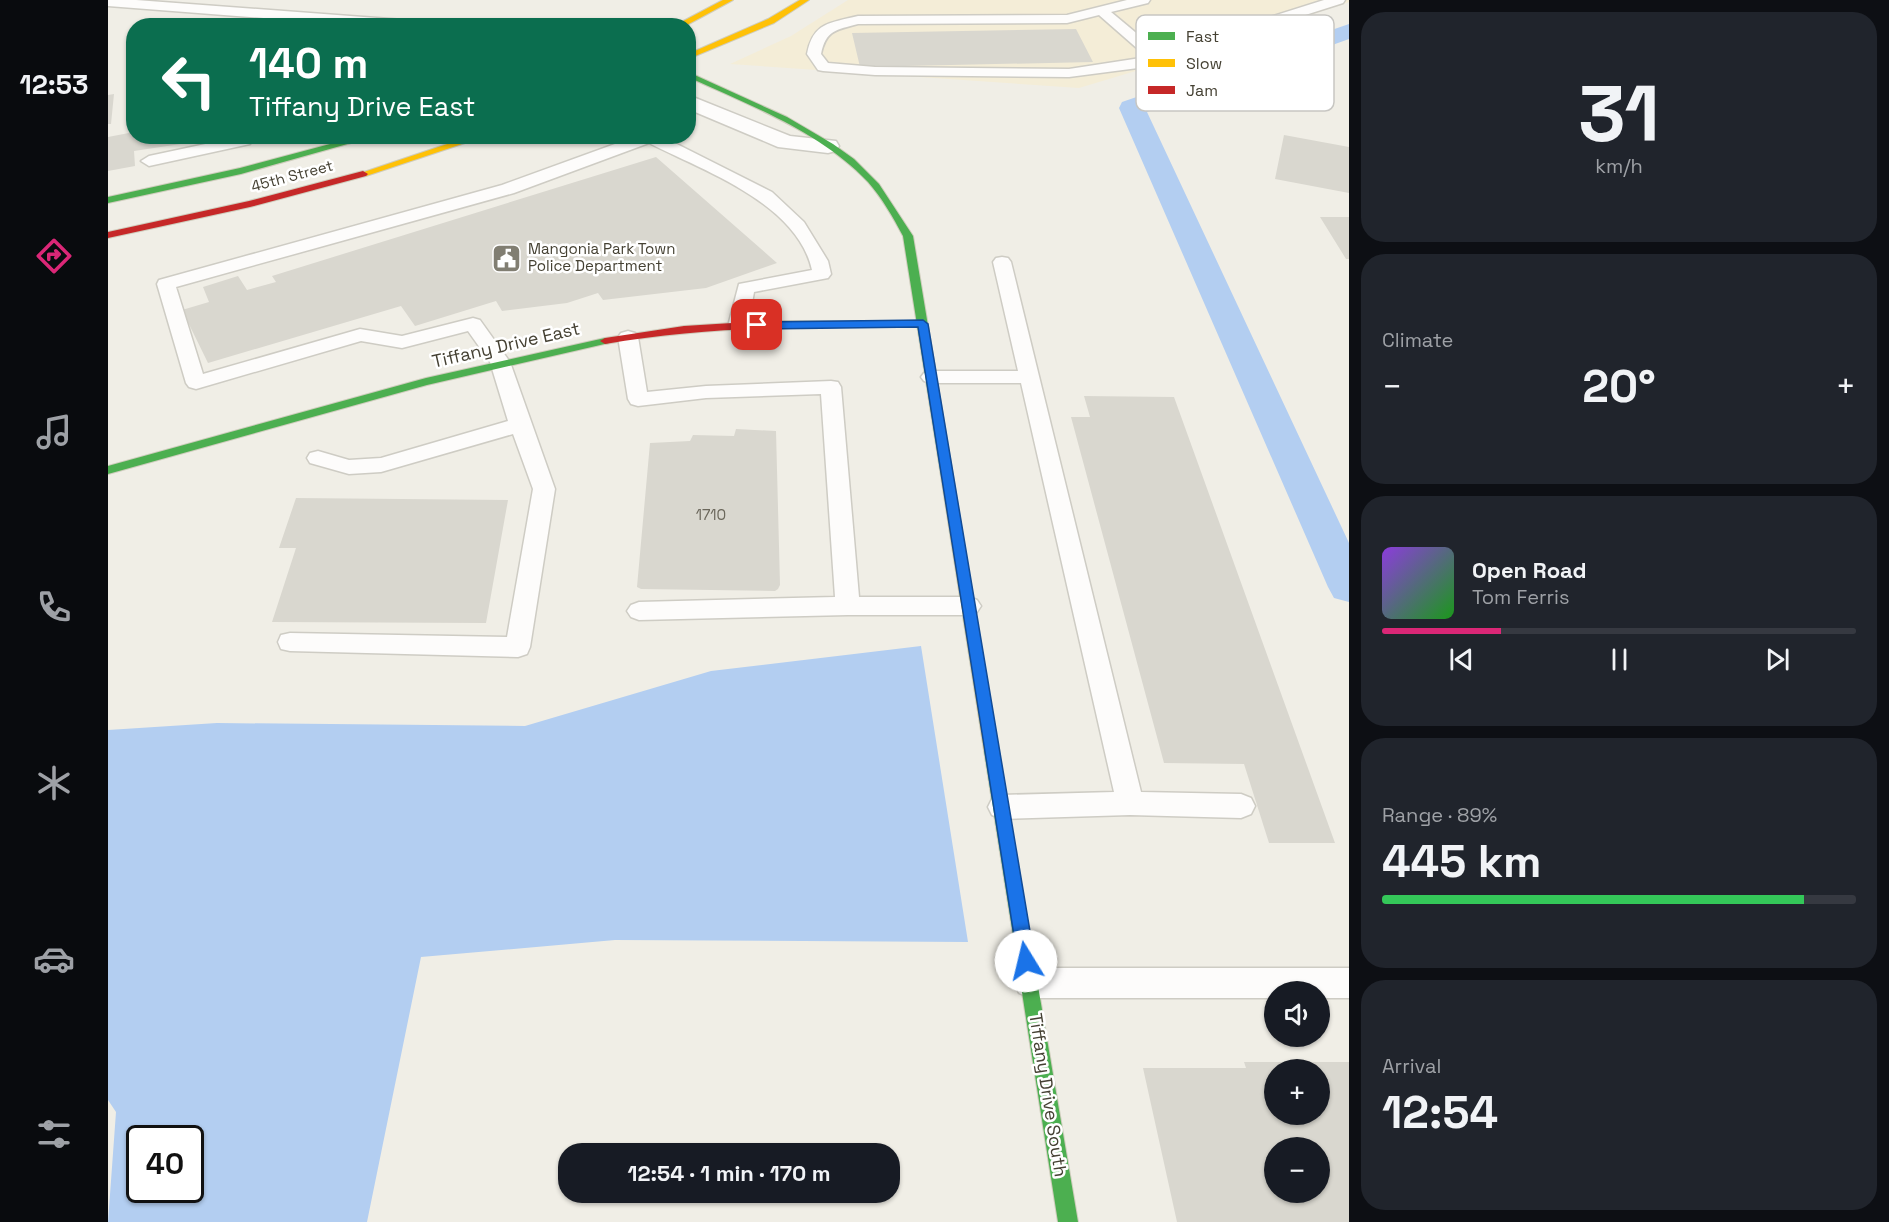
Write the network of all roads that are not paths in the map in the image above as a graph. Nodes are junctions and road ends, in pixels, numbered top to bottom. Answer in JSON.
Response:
{"nodes":[{"id":1,"x":729,"y":0,"type":"edge"},
{"id":2,"x":805,"y":0,"type":"edge"},
{"id":3,"x":1139,"y":0,"type":"edge"},
{"id":4,"x":1338,"y":0,"type":"edge"},
{"id":5,"x":108,"y":2,"type":"edge"},
{"id":6,"x":889,"y":7,"type":"dead end"},
{"id":7,"x":1103,"y":12,"type":"junction"},
{"id":8,"x":1291,"y":15,"type":"edge"},
{"id":9,"x":323,"y":18,"type":"edge"},
{"id":10,"x":694,"y":18,"type":"edge"},
{"id":11,"x":879,"y":20,"type":"junction"},
{"id":12,"x":1136,"y":40,"type":"edge"},
{"id":13,"x":696,"y":54,"type":"edge"},
{"id":14,"x":1136,"y":64,"type":"edge"},
{"id":15,"x":696,"y":78,"type":"edge"},
{"id":16,"x":696,"y":104,"type":"edge"},
{"id":17,"x":230,"y":144,"type":"edge"},
{"id":18,"x":338,"y":144,"type":"edge"},
{"id":19,"x":457,"y":144,"type":"edge"},
{"id":20,"x":631,"y":144,"type":"edge"},
{"id":21,"x":664,"y":144,"type":"edge"},
{"id":22,"x":828,"y":146,"type":"junction"},
{"id":23,"x":197,"y":151,"type":"junction"},
{"id":24,"x":149,"y":161,"type":"dead end"},
{"id":25,"x":209,"y":179,"type":"junction"},
{"id":26,"x":108,"y":200,"type":"edge"},
{"id":27,"x":108,"y":235,"type":"edge"},
{"id":28,"x":1002,"y":262,"type":"dead end"},
{"id":29,"x":923,"y":324,"type":"junction"},
{"id":30,"x":738,"y":326,"type":"junction"},
{"id":31,"x":628,"y":337,"type":"junction"},
{"id":32,"x":500,"y":362,"type":"junction"},
{"id":33,"x":931,"y":377,"type":"junction"},
{"id":34,"x":1030,"y":377,"type":"junction"},
{"id":35,"x":520,"y":425,"type":"junction"},
{"id":36,"x":318,"y":458,"type":"dead end"},
{"id":37,"x":108,"y":470,"type":"edge"},
{"id":38,"x":848,"y":606,"type":"junction"},
{"id":39,"x":969,"y":606,"type":"junction"},
{"id":40,"x":639,"y":611,"type":"dead end"},
{"id":41,"x":290,"y":642,"type":"dead end"},
{"id":42,"x":1130,"y":803,"type":"junction"},
{"id":43,"x":1241,"y":806,"type":"dead end"},
{"id":44,"x":1002,"y":807,"type":"junction"},
{"id":45,"x":1030,"y":983,"type":"junction"},
{"id":46,"x":1349,"y":983,"type":"edge"},
{"id":47,"x":1068,"y":1222,"type":"edge"}],
"edges":[{"from":1,"to":10,"type":"street"},
{"from":2,"to":13,"type":"street"},
{"from":3,"to":7,"type":"lane"},
{"from":4,"to":8,"type":"lane"},
{"from":5,"to":9,"type":"lane"},
{"from":6,"to":11,"type":"lane"},
{"from":7,"to":11,"type":"lane"},
{"from":7,"to":12,"type":"lane"},
{"from":11,"to":14,"type":"lane"},
{"from":15,"to":22,"type":"street","name":"Tiffany Drive South"},
{"from":16,"to":22,"type":"street"},
{"from":17,"to":23,"type":"lane"},
{"from":18,"to":25,"type":"street","name":"45th Street"},
{"from":19,"to":27,"type":"street","name":"45th Street"},
{"from":20,"to":32,"type":"lane"},
{"from":21,"to":30,"type":"lane"},
{"from":22,"to":29,"type":"street","name":"Tiffany Drive South"},
{"from":23,"to":24,"type":"lane"},
{"from":23,"to":25,"type":"lane"},
{"from":25,"to":26,"type":"street","name":"45th Street"},
{"from":28,"to":34,"type":"lane"},
{"from":29,"to":30,"type":"street","name":"Tiffany Drive East"},
{"from":29,"to":33,"type":"street","name":"Tiffany Drive South"},
{"from":30,"to":31,"type":"street","name":"Tiffany Drive East"},
{"from":31,"to":32,"type":"street","name":"Tiffany Drive East"},
{"from":31,"to":38,"type":"lane"},
{"from":32,"to":35,"type":"lane"},
{"from":32,"to":37,"type":"street","name":"Tiffany Drive East"},
{"from":33,"to":34,"type":"lane"},
{"from":33,"to":39,"type":"street","name":"Tiffany Drive South"},
{"from":34,"to":42,"type":"lane"},
{"from":35,"to":36,"type":"lane"},
{"from":35,"to":41,"type":"lane"},
{"from":38,"to":39,"type":"lane"},
{"from":38,"to":40,"type":"lane"},
{"from":39,"to":44,"type":"street","name":"Tiffany Drive South"},
{"from":42,"to":43,"type":"lane"},
{"from":42,"to":44,"type":"lane"},
{"from":44,"to":45,"type":"street","name":"Tiffany Drive South"},
{"from":45,"to":46,"type":"lane"},
{"from":45,"to":47,"type":"street","name":"Tiffany Drive South"}]}
